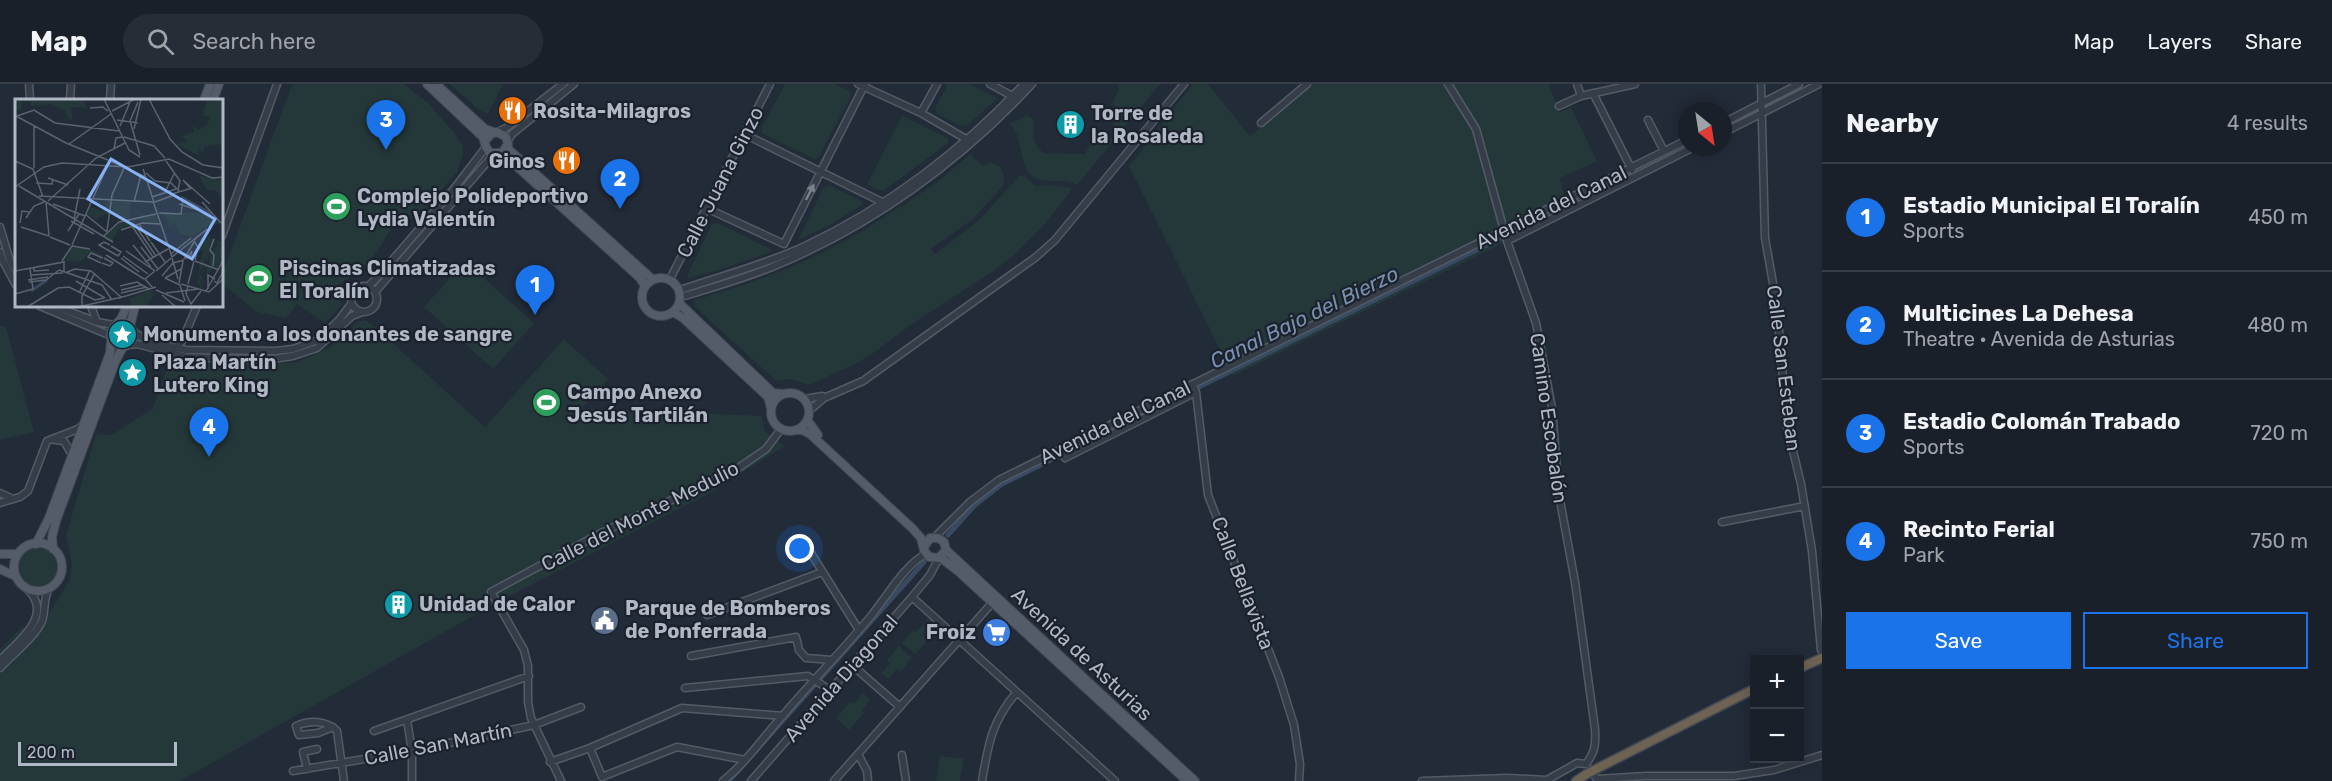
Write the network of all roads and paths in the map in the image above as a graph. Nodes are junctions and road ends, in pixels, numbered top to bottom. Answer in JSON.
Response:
{"nodes":[{"id":1,"x":29,"y":84,"type":"edge"},
{"id":2,"x":71,"y":84,"type":"edge"},
{"id":3,"x":111,"y":84,"type":"edge"},
{"id":4,"x":210,"y":84,"type":"edge"},
{"id":5,"x":219,"y":84,"type":"edge"},
{"id":6,"x":277,"y":84,"type":"edge"},
{"id":7,"x":428,"y":84,"type":"edge"},
{"id":8,"x":436,"y":84,"type":"edge"},
{"id":9,"x":562,"y":84,"type":"edge"},
{"id":10,"x":574,"y":84,"type":"edge"},
{"id":11,"x":770,"y":84,"type":"edge"},
{"id":12,"x":937,"y":84,"type":"edge"},
{"id":13,"x":990,"y":84,"type":"edge"},
{"id":14,"x":1024,"y":84,"type":"edge"},
{"id":15,"x":1032,"y":84,"type":"edge"},
{"id":16,"x":1184,"y":84,"type":"edge"},
{"id":17,"x":1307,"y":84,"type":"edge"},
{"id":18,"x":1448,"y":84,"type":"edge"},
{"id":19,"x":1576,"y":84,"type":"edge"},
{"id":20,"x":1635,"y":84,"type":"edge"},
{"id":21,"x":1761,"y":84,"type":"edge"},
{"id":22,"x":1799,"y":84,"type":"edge"},
{"id":23,"x":1819,"y":84,"type":"edge"},
{"id":24,"x":862,"y":85,"type":"edge"},
{"id":25,"x":1593,"y":93,"type":"junction"},
{"id":26,"x":1581,"y":96,"type":"junction"},
{"id":27,"x":1015,"y":97,"type":"junction"},
{"id":28,"x":30,"y":99,"type":"edge"},
{"id":29,"x":70,"y":99,"type":"edge"},
{"id":30,"x":110,"y":99,"type":"edge"},
{"id":31,"x":204,"y":99,"type":"edge"},
{"id":32,"x":213,"y":99,"type":"edge"},
{"id":33,"x":1763,"y":102,"type":"junction"},
{"id":34,"x":1559,"y":106,"type":"dead end"},
{"id":35,"x":921,"y":113,"type":"junction"},
{"id":36,"x":1762,"y":114,"type":"junction"},
{"id":37,"x":1732,"y":118,"type":"edge"},
{"id":38,"x":1648,"y":120,"type":"dead end"},
{"id":39,"x":1261,"y":123,"type":"dead end"},
{"id":40,"x":1732,"y":129,"type":"edge"},
{"id":41,"x":495,"y":132,"type":"junction"},
{"id":42,"x":744,"y":134,"type":"junction"},
{"id":43,"x":966,"y":139,"type":"junction"},
{"id":44,"x":486,"y":144,"type":"junction"},
{"id":45,"x":1678,"y":145,"type":"edge"},
{"id":46,"x":503,"y":149,"type":"junction"},
{"id":47,"x":1664,"y":152,"type":"junction"},
{"id":48,"x":1678,"y":155,"type":"edge"},
{"id":49,"x":1630,"y":168,"type":"junction"},
{"id":50,"x":821,"y":171,"type":"junction"},
{"id":51,"x":1636,"y":175,"type":"junction"},
{"id":52,"x":882,"y":202,"type":"junction"},
{"id":53,"x":706,"y":208,"type":"junction"},
{"id":54,"x":0,"y":227,"type":"edge"},
{"id":55,"x":224,"y":230,"type":"edge"},
{"id":56,"x":1504,"y":230,"type":"junction"},
{"id":57,"x":1507,"y":241,"type":"junction"},
{"id":58,"x":784,"y":244,"type":"junction"},
{"id":59,"x":0,"y":252,"type":"edge"},
{"id":60,"x":784,"y":255,"type":"junction"},
{"id":61,"x":15,"y":269,"type":"edge"},
{"id":62,"x":652,"y":279,"type":"junction"},
{"id":63,"x":670,"y":279,"type":"junction"},
{"id":64,"x":15,"y":283,"type":"edge"},
{"id":65,"x":645,"y":286,"type":"junction"},
{"id":66,"x":367,"y":287,"type":"junction"},
{"id":67,"x":375,"y":292,"type":"junction"},
{"id":68,"x":680,"y":297,"type":"junction"},
{"id":69,"x":351,"y":304,"type":"junction"},
{"id":70,"x":44,"y":308,"type":"edge"},
{"id":71,"x":60,"y":308,"type":"edge"},
{"id":72,"x":86,"y":308,"type":"edge"},
{"id":73,"x":90,"y":308,"type":"edge"},
{"id":74,"x":126,"y":308,"type":"edge"},
{"id":75,"x":135,"y":308,"type":"edge"},
{"id":76,"x":195,"y":308,"type":"edge"},
{"id":77,"x":362,"y":312,"type":"junction"},
{"id":78,"x":673,"y":312,"type":"junction"},
{"id":79,"x":75,"y":314,"type":"junction"},
{"id":80,"x":98,"y":322,"type":"junction"},
{"id":81,"x":116,"y":324,"type":"junction"},
{"id":82,"x":132,"y":329,"type":"junction"},
{"id":83,"x":185,"y":334,"type":"junction"},
{"id":84,"x":110,"y":338,"type":"junction"},
{"id":85,"x":125,"y":346,"type":"junction"},
{"id":86,"x":175,"y":349,"type":"junction"},
{"id":87,"x":191,"y":350,"type":"junction"},
{"id":88,"x":1192,"y":384,"type":"junction"},
{"id":89,"x":1196,"y":392,"type":"junction"},
{"id":90,"x":784,"y":394,"type":"junction"},
{"id":91,"x":832,"y":395,"type":"junction"},
{"id":92,"x":805,"y":399,"type":"junction"},
{"id":93,"x":771,"y":408,"type":"junction"},
{"id":94,"x":810,"y":410,"type":"junction"},
{"id":95,"x":808,"y":421,"type":"junction"},
{"id":96,"x":84,"y":424,"type":"junction"},
{"id":97,"x":781,"y":429,"type":"junction"},
{"id":98,"x":800,"y":429,"type":"junction"},
{"id":99,"x":44,"y":446,"type":"junction"},
{"id":100,"x":1060,"y":449,"type":"junction"},
{"id":101,"x":72,"y":455,"type":"junction"},
{"id":102,"x":1,"y":494,"type":"edge"},
{"id":103,"x":13,"y":499,"type":"junction"},
{"id":104,"x":0,"y":503,"type":"edge"},
{"id":105,"x":1805,"y":506,"type":"junction"},
{"id":106,"x":1722,"y":522,"type":"dead end"},
{"id":107,"x":937,"y":538,"type":"junction"},
{"id":108,"x":36,"y":544,"type":"junction"},
{"id":109,"x":53,"y":549,"type":"junction"},
{"id":110,"x":809,"y":550,"type":"dead end"},
{"id":111,"x":946,"y":550,"type":"junction"},
{"id":112,"x":926,"y":552,"type":"junction"},
{"id":113,"x":0,"y":554,"type":"edge"},
{"id":114,"x":18,"y":554,"type":"junction"},
{"id":115,"x":942,"y":560,"type":"junction"},
{"id":116,"x":0,"y":569,"type":"edge"},
{"id":117,"x":822,"y":572,"type":"junction"},
{"id":118,"x":930,"y":574,"type":"junction"},
{"id":119,"x":15,"y":576,"type":"junction"},
{"id":120,"x":26,"y":588,"type":"junction"},
{"id":121,"x":49,"y":588,"type":"junction"},
{"id":122,"x":912,"y":597,"type":"junction"},
{"id":123,"x":992,"y":603,"type":"junction"},
{"id":124,"x":707,"y":615,"type":"dead end"},
{"id":125,"x":859,"y":630,"type":"junction"},
{"id":126,"x":960,"y":639,"type":"junction"},
{"id":127,"x":1821,"y":650,"type":"edge"},
{"id":128,"x":691,"y":657,"type":"dead end"},
{"id":129,"x":1822,"y":658,"type":"edge"},
{"id":130,"x":0,"y":660,"type":"edge"},
{"id":131,"x":832,"y":660,"type":"junction"},
{"id":132,"x":852,"y":665,"type":"junction"},
{"id":133,"x":1804,"y":666,"type":"edge"},
{"id":134,"x":0,"y":668,"type":"edge"},
{"id":135,"x":529,"y":676,"type":"junction"},
{"id":136,"x":815,"y":679,"type":"junction"},
{"id":137,"x":685,"y":688,"type":"dead end"},
{"id":138,"x":830,"y":690,"type":"junction"},
{"id":139,"x":1750,"y":692,"type":"edge"},
{"id":140,"x":1017,"y":693,"type":"junction"},
{"id":141,"x":581,"y":707,"type":"dead end"},
{"id":142,"x":900,"y":707,"type":"junction"},
{"id":143,"x":783,"y":716,"type":"junction"},
{"id":144,"x":407,"y":720,"type":"junction"},
{"id":145,"x":534,"y":725,"type":"junction"},
{"id":146,"x":333,"y":727,"type":"junction"},
{"id":147,"x":374,"y":731,"type":"dead end"},
{"id":148,"x":590,"y":748,"type":"junction"},
{"id":149,"x":317,"y":750,"type":"dead end"},
{"id":150,"x":412,"y":751,"type":"junction"},
{"id":151,"x":858,"y":754,"type":"junction"},
{"id":152,"x":902,"y":755,"type":"dead end"},
{"id":153,"x":1822,"y":755,"type":"edge"},
{"id":154,"x":746,"y":760,"type":"junction"},
{"id":155,"x":550,"y":762,"type":"junction"},
{"id":156,"x":342,"y":763,"type":"junction"},
{"id":157,"x":1586,"y":764,"type":"junction"},
{"id":158,"x":307,"y":769,"type":"junction"},
{"id":159,"x":293,"y":771,"type":"dead end"},
{"id":160,"x":1597,"y":780,"type":"edge"},
{"id":161,"x":344,"y":781,"type":"edge"},
{"id":162,"x":412,"y":781,"type":"edge"},
{"id":163,"x":561,"y":781,"type":"edge"},
{"id":164,"x":723,"y":781,"type":"edge"},
{"id":165,"x":751,"y":781,"type":"edge"},
{"id":166,"x":834,"y":781,"type":"edge"},
{"id":167,"x":868,"y":781,"type":"edge"},
{"id":168,"x":906,"y":781,"type":"edge"},
{"id":169,"x":982,"y":781,"type":"edge"},
{"id":170,"x":1115,"y":781,"type":"edge"},
{"id":171,"x":1187,"y":781,"type":"edge"},
{"id":172,"x":1196,"y":781,"type":"edge"},
{"id":173,"x":1299,"y":781,"type":"edge"},
{"id":174,"x":1422,"y":781,"type":"edge"},
{"id":175,"x":1576,"y":781,"type":"edge"}],
"edges":[{"from":1,"to":28,"type":"street"},
{"from":2,"to":29,"type":"street"},
{"from":3,"to":30,"type":"street"},
{"from":4,"to":31,"type":"main road"},
{"from":5,"to":32,"type":"main road"},
{"from":6,"to":55,"type":"street"},
{"from":7,"to":44,"type":"main road"},
{"from":8,"to":41,"type":"main road"},
{"from":9,"to":41,"type":"street"},
{"from":10,"to":46,"type":"street"},
{"from":11,"to":42,"type":"street","name":"Calle Juana Ginzo"},
{"from":12,"to":35,"type":"street"},
{"from":13,"to":27,"type":"street"},
{"from":14,"to":27,"type":"street"},
{"from":15,"to":27,"type":"street"},
{"from":16,"to":91,"type":"street"},
{"from":17,"to":39,"type":"street"},
{"from":18,"to":56,"type":"street","name":"Camino Escobalón"},
{"from":19,"to":26,"type":"street"},
{"from":20,"to":25,"type":"street"},
{"from":21,"to":33,"type":"street","name":"Calle San Esteban"},
{"from":22,"to":33,"type":"street"},
{"from":23,"to":36,"type":"street"},
{"from":24,"to":35,"type":"street"},
{"from":24,"to":50,"type":"street"},
{"from":25,"to":26,"type":"street"},
{"from":25,"to":49,"type":"street"},
{"from":26,"to":34,"type":"street"},
{"from":27,"to":43,"type":"street"},
{"from":27,"to":68,"type":"street"},
{"from":33,"to":36,"type":"street","name":"Calle San Esteban"},
{"from":33,"to":37,"type":"street"},
{"from":35,"to":43,"type":"street"},
{"from":36,"to":40,"type":"street"},
{"from":36,"to":105,"type":"street","name":"Calle San Esteban"},
{"from":38,"to":47,"type":"street"},
{"from":41,"to":44,"type":"main road"},
{"from":41,"to":46,"type":"main road"},
{"from":42,"to":50,"type":"street"},
{"from":42,"to":53,"type":"street","name":"Calle Juana Ginzo"},
{"from":43,"to":52,"type":"street"},
{"from":44,"to":46,"type":"main road"},
{"from":44,"to":66,"type":"street"},
{"from":45,"to":47,"type":"street","name":"Avenida del Canal"},
{"from":46,"to":62,"type":"main road"},
{"from":46,"to":65,"type":"main road"},
{"from":46,"to":67,"type":"street"},
{"from":47,"to":49,"type":"street","name":"Avenida del Canal"},
{"from":48,"to":51,"type":"street","name":"Avenida del Canal"},
{"from":49,"to":51,"type":"street"},
{"from":49,"to":56,"type":"street","name":"Avenida del Canal"},
{"from":50,"to":52,"type":"street"},
{"from":58,"to":50,"type":"street","one_way":true},
{"from":51,"to":57,"type":"street","name":"Avenida del Canal"},
{"from":52,"to":60,"type":"street"},
{"from":53,"to":58,"type":"street"},
{"from":53,"to":63,"type":"street","name":"Calle Juana Ginzo"},
{"from":54,"to":61,"type":"street"},
{"from":56,"to":57,"type":"street","name":"Camino Escobalón"},
{"from":56,"to":88,"type":"street","name":"Avenida del Canal"},
{"from":57,"to":157,"type":"street","name":"Camino Escobalón"},
{"from":58,"to":60,"type":"street"},
{"from":59,"to":64,"type":"street"},
{"from":60,"to":68,"type":"street"},
{"from":62,"to":63,"type":"main road"},
{"from":62,"to":65,"type":"main road"},
{"from":63,"to":68,"type":"main road"},
{"from":65,"to":78,"type":"main road"},
{"from":66,"to":67,"type":"street"},
{"from":66,"to":69,"type":"street"},
{"from":67,"to":77,"type":"street"},
{"from":68,"to":78,"type":"main road"},
{"from":68,"to":90,"type":"main road"},
{"from":69,"to":77,"type":"street"},
{"from":69,"to":87,"type":"street"},
{"from":70,"to":84,"type":"street"},
{"from":71,"to":79,"type":"street"},
{"from":72,"to":79,"type":"street"},
{"from":73,"to":80,"type":"street"},
{"from":74,"to":81,"type":"main road"},
{"from":75,"to":82,"type":"main road"},
{"from":76,"to":83,"type":"street"},
{"from":77,"to":85,"type":"street"},
{"from":78,"to":93,"type":"main road"},
{"from":79,"to":80,"type":"street"},
{"from":80,"to":81,"type":"street"},
{"from":81,"to":82,"type":"main road"},
{"from":81,"to":84,"type":"main road"},
{"from":82,"to":85,"type":"main road"},
{"from":82,"to":86,"type":"street"},
{"from":83,"to":86,"type":"street"},
{"from":83,"to":87,"type":"street"},
{"from":84,"to":85,"type":"main road"},
{"from":84,"to":96,"type":"main road"},
{"from":85,"to":109,"type":"main road"},
{"from":86,"to":87,"type":"street"},
{"from":88,"to":89,"type":"street","name":"Calle Bellavista"},
{"from":88,"to":100,"type":"street","name":"Avenida del Canal"},
{"from":89,"to":100,"type":"street","name":"Avenida del Canal"},
{"from":89,"to":173,"type":"street","name":"Calle Bellavista"},
{"from":90,"to":92,"type":"main road"},
{"from":90,"to":93,"type":"main road"},
{"from":91,"to":92,"type":"street"},
{"from":91,"to":94,"type":"street"},
{"from":92,"to":94,"type":"main road"},
{"from":93,"to":97,"type":"main road"},
{"from":94,"to":95,"type":"main road"},
{"from":95,"to":98,"type":"main road"},
{"from":95,"to":107,"type":"main road"},
{"from":96,"to":99,"type":"street"},
{"from":96,"to":101,"type":"main road"},
{"from":97,"to":98,"type":"main road"},
{"from":97,"to":135,"type":"street","name":"Calle del Monte Medulio"},
{"from":98,"to":112,"type":"main road"},
{"from":99,"to":101,"type":"street"},
{"from":99,"to":103,"type":"street"},
{"from":100,"to":107,"type":"street","name":"Avenida del Canal"},
{"from":101,"to":108,"type":"main road"},
{"from":102,"to":103,"type":"street"},
{"from":102,"to":104,"type":"street"},
{"from":103,"to":104,"type":"street"},
{"from":105,"to":106,"type":"street"},
{"from":105,"to":127,"type":"street","name":"Calle San Esteban"},
{"from":107,"to":111,"type":"main road"},
{"from":107,"to":112,"type":"main road"},
{"from":108,"to":109,"type":"main road"},
{"from":108,"to":114,"type":"main road"},
{"from":109,"to":121,"type":"main road"},
{"from":110,"to":117,"type":"street"},
{"from":111,"to":115,"type":"main road"},
{"from":111,"to":172,"type":"main road","name":"Avenida de Asturias"},
{"from":112,"to":115,"type":"main road"},
{"from":112,"to":118,"type":"street"},
{"from":112,"to":125,"type":"street"},
{"from":113,"to":114,"type":"main road"},
{"from":114,"to":119,"type":"main road"},
{"from":115,"to":118,"type":"street","name":"Avenida Diagonal"},
{"from":115,"to":123,"type":"main road","name":"Avenida de Asturias"},
{"from":116,"to":119,"type":"main road"},
{"from":117,"to":124,"type":"street"},
{"from":117,"to":125,"type":"street"},
{"from":118,"to":122,"type":"street","name":"Avenida Diagonal"},
{"from":119,"to":120,"type":"main road"},
{"from":120,"to":121,"type":"main road"},
{"from":120,"to":130,"type":"street"},
{"from":121,"to":134,"type":"street"},
{"from":122,"to":126,"type":"street"},
{"from":122,"to":132,"type":"street","name":"Avenida Diagonal"},
{"from":123,"to":126,"type":"street"},
{"from":123,"to":171,"type":"main road","name":"Avenida de Asturias"},
{"from":125,"to":131,"type":"street"},
{"from":126,"to":140,"type":"street"},
{"from":126,"to":142,"type":"street"},
{"from":128,"to":131,"type":"street"},
{"from":129,"to":133,"type":"highway"},
{"from":131,"to":136,"type":"street"},
{"from":132,"to":138,"type":"street","name":"Avenida Diagonal"},
{"from":132,"to":142,"type":"street"},
{"from":135,"to":144,"type":"street"},
{"from":135,"to":145,"type":"street"},
{"from":136,"to":137,"type":"street"},
{"from":136,"to":138,"type":"street"},
{"from":136,"to":143,"type":"street"},
{"from":138,"to":165,"type":"street","name":"Avenida Diagonal"},
{"from":139,"to":175,"type":"highway","bridge":true},
{"from":140,"to":169,"type":"street"},
{"from":140,"to":170,"type":"street"},
{"from":141,"to":145,"type":"street","name":"Calle San Martín"},
{"from":142,"to":151,"type":"street"},
{"from":143,"to":148,"type":"street"},
{"from":143,"to":154,"type":"street"},
{"from":144,"to":147,"type":"street"},
{"from":144,"to":150,"type":"street"},
{"from":145,"to":150,"type":"street","name":"Calle San Martín"},
{"from":145,"to":155,"type":"street"},
{"from":146,"to":146,"type":"street"},
{"from":146,"to":156,"type":"street"},
{"from":148,"to":154,"type":"street"},
{"from":148,"to":155,"type":"street"},
{"from":149,"to":158,"type":"street"},
{"from":150,"to":156,"type":"street","name":"Calle San Martín"},
{"from":150,"to":162,"type":"street"},
{"from":151,"to":166,"type":"street"},
{"from":151,"to":167,"type":"street"},
{"from":152,"to":168,"type":"street"},
{"from":153,"to":160,"type":"street"},
{"from":154,"to":164,"type":"street"},
{"from":155,"to":163,"type":"street"},
{"from":156,"to":158,"type":"street","name":"Calle San Martín"},
{"from":156,"to":161,"type":"street"},
{"from":157,"to":160,"type":"street"},
{"from":157,"to":174,"type":"street"},
{"from":158,"to":159,"type":"street","name":"Calle San Martín"}]}
